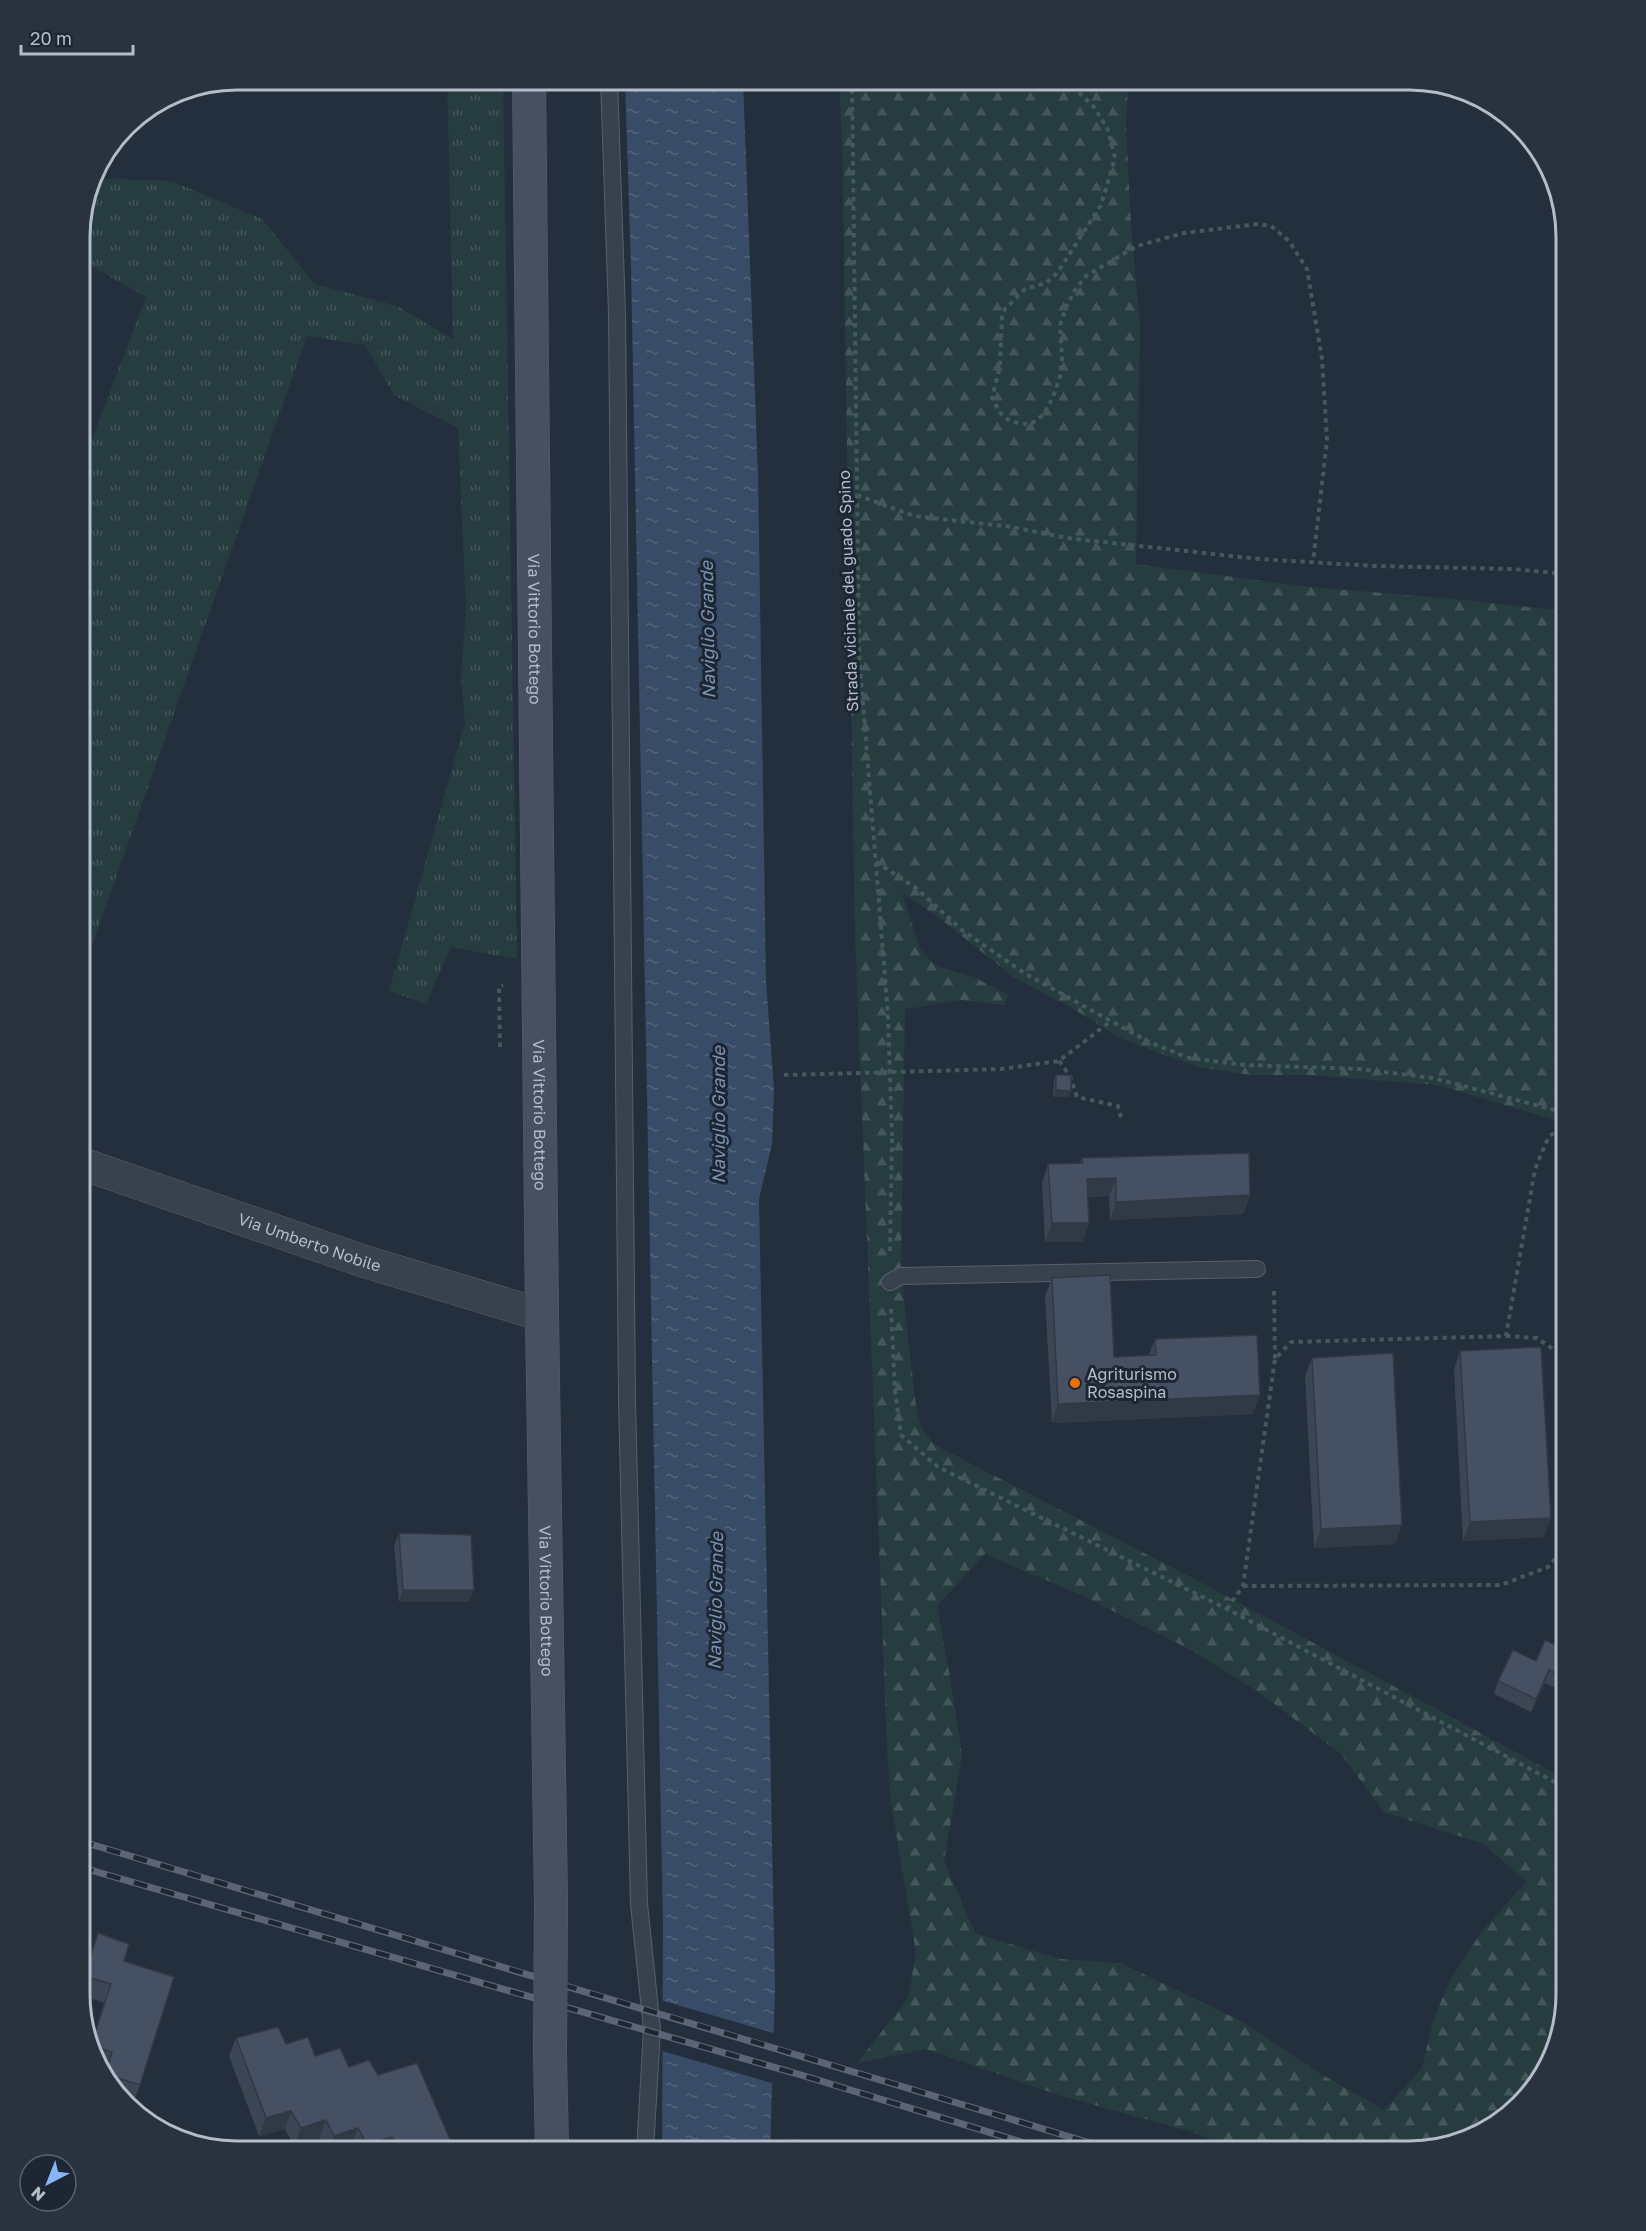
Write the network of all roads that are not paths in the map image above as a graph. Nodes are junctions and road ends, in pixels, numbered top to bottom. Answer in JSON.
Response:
{"nodes":[{"id":1,"x":529,"y":90,"type":"edge"},
{"id":2,"x":609,"y":90,"type":"edge"},
{"id":3,"x":90,"y":1166,"type":"edge"},
{"id":4,"x":1257,"y":1269,"type":"road end"},
{"id":5,"x":890,"y":1282,"type":"dead end"},
{"id":6,"x":542,"y":1315,"type":"junction"},
{"id":7,"x":552,"y":2141,"type":"edge"},
{"id":8,"x":646,"y":2141,"type":"edge"}],
"edges":[{"from":1,"to":6,"type":"street","name":"Via Vittorio Bottego"},
{"from":2,"to":8,"type":"lane"},
{"from":3,"to":6,"type":"street","name":"Via Umberto Nobile"},
{"from":4,"to":5,"type":"lane"},
{"from":6,"to":7,"type":"street","name":"Via Vittorio Bottego","bridge":true}]}
